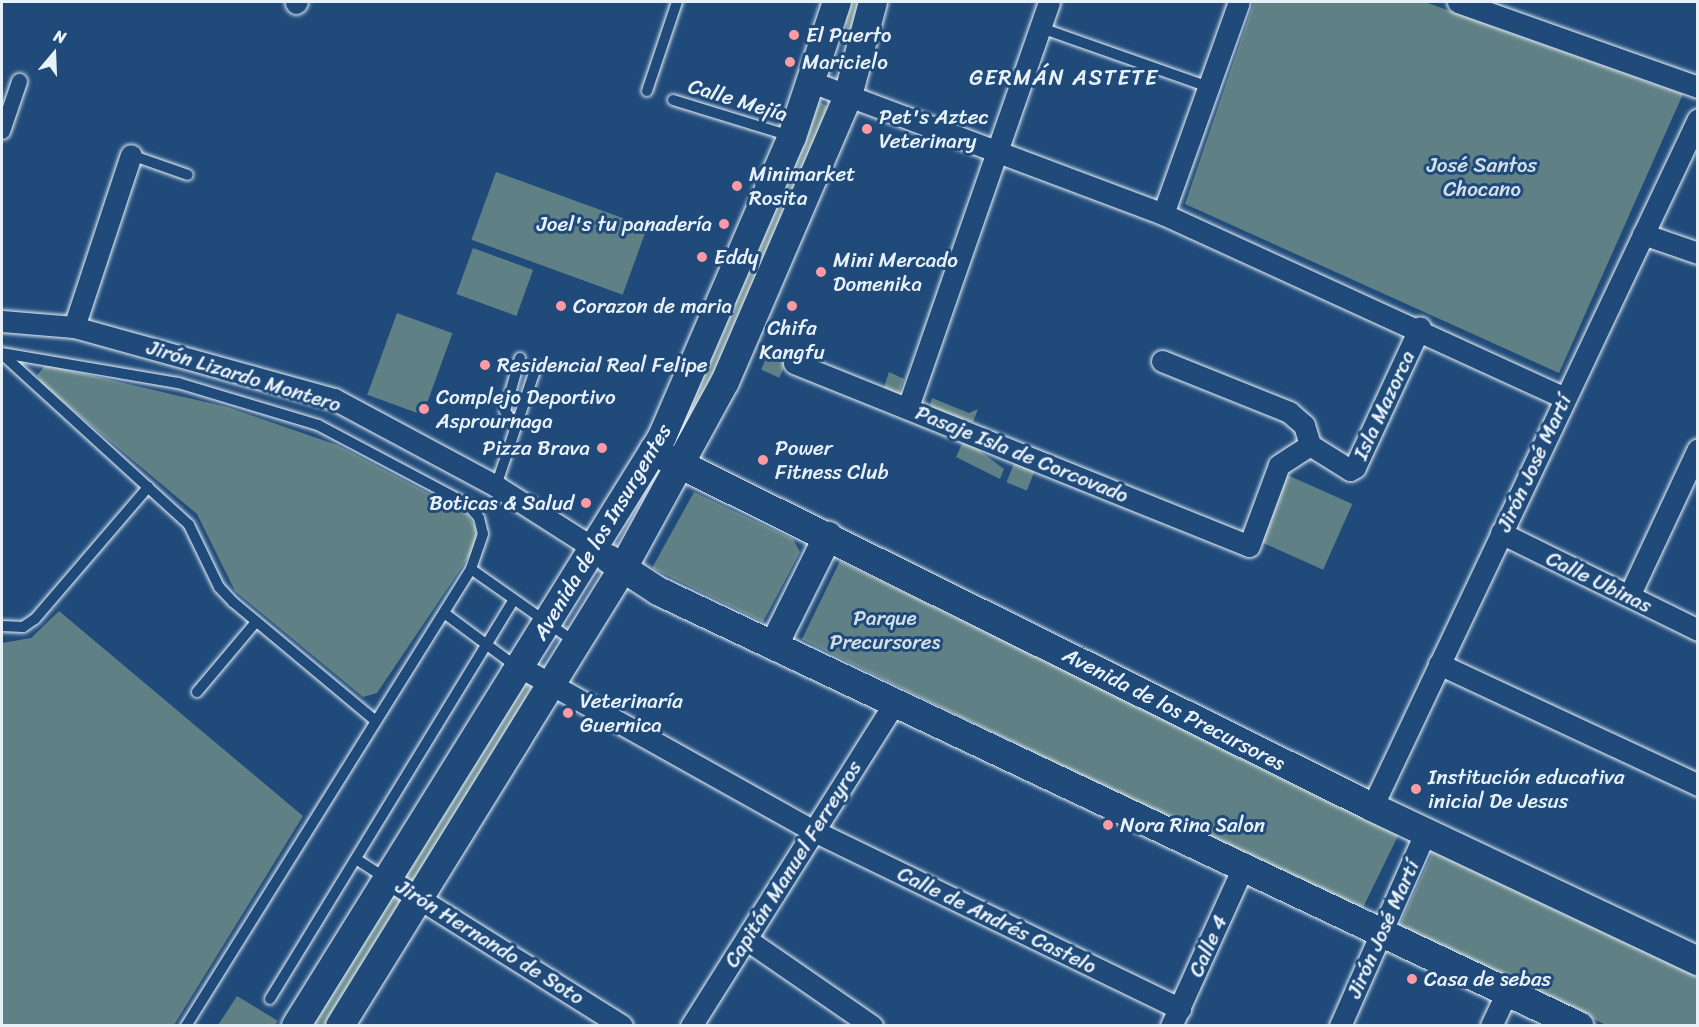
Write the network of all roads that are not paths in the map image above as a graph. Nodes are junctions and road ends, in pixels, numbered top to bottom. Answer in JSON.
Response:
{"nodes":[{"id":1,"x":677,"y":2,"type":"edge"},
{"id":2,"x":837,"y":2,"type":"edge"},
{"id":3,"x":873,"y":2,"type":"edge"},
{"id":4,"x":1049,"y":2,"type":"edge"},
{"id":5,"x":1239,"y":2,"type":"edge"},
{"id":6,"x":1458,"y":2,"type":"edge"},
{"id":7,"x":1041,"y":28,"type":"junction"},
{"id":8,"x":19,"y":81,"type":"dead end"},
{"id":9,"x":812,"y":82,"type":"junction"},
{"id":10,"x":1209,"y":87,"type":"junction"},
{"id":11,"x":1698,"y":87,"type":"edge"},
{"id":12,"x":647,"y":91,"type":"dead end"},
{"id":13,"x":848,"y":96,"type":"junction"},
{"id":14,"x":673,"y":100,"type":"dead end"},
{"id":15,"x":1698,"y":119,"type":"edge"},
{"id":16,"x":2,"y":131,"type":"edge"},
{"id":17,"x":792,"y":137,"type":"junction"},
{"id":18,"x":1000,"y":153,"type":"junction"},
{"id":19,"x":131,"y":155,"type":"joint"},
{"id":20,"x":188,"y":175,"type":"dead end"},
{"id":21,"x":1163,"y":214,"type":"junction"},
{"id":22,"x":1643,"y":234,"type":"junction"},
{"id":23,"x":1698,"y":253,"type":"edge"},
{"id":24,"x":2,"y":321,"type":"edge"},
{"id":25,"x":75,"y":327,"type":"junction"},
{"id":26,"x":1420,"y":327,"type":"junction"},
{"id":27,"x":2,"y":354,"type":"edge"},
{"id":28,"x":520,"y":358,"type":"dead end"},
{"id":29,"x":1162,"y":361,"type":"dead end"},
{"id":30,"x":794,"y":363,"type":"dead end"},
{"id":31,"x":536,"y":367,"type":"dead end"},
{"id":32,"x":1565,"y":398,"type":"junction"},
{"id":33,"x":908,"y":407,"type":"junction"},
{"id":34,"x":516,"y":428,"type":"junction"},
{"id":35,"x":1310,"y":445,"type":"junction"},
{"id":36,"x":1698,"y":449,"type":"edge"},
{"id":37,"x":653,"y":451,"type":"junction"},
{"id":38,"x":679,"y":465,"type":"junction"},
{"id":39,"x":496,"y":486,"type":"junction"},
{"id":40,"x":148,"y":487,"type":"junction"},
{"id":41,"x":1501,"y":533,"type":"junction"},
{"id":42,"x":828,"y":536,"type":"junction"},
{"id":43,"x":595,"y":549,"type":"junction"},
{"id":44,"x":623,"y":568,"type":"junction"},
{"id":45,"x":471,"y":569,"type":"junction"},
{"id":46,"x":1629,"y":596,"type":"junction"},
{"id":47,"x":514,"y":600,"type":"junction"},
{"id":48,"x":444,"y":612,"type":"junction"},
{"id":49,"x":256,"y":621,"type":"junction"},
{"id":50,"x":547,"y":625,"type":"junction"},
{"id":51,"x":2,"y":626,"type":"edge"},
{"id":52,"x":1698,"y":630,"type":"edge"},
{"id":53,"x":576,"y":643,"type":"junction"},
{"id":54,"x":486,"y":645,"type":"junction"},
{"id":55,"x":774,"y":645,"type":"junction"},
{"id":56,"x":1439,"y":664,"type":"junction"},
{"id":57,"x":521,"y":669,"type":"junction"},
{"id":58,"x":550,"y":684,"type":"junction"},
{"id":59,"x":197,"y":692,"type":"dead end"},
{"id":60,"x":895,"y":702,"type":"junction"},
{"id":61,"x":376,"y":721,"type":"junction"},
{"id":62,"x":1698,"y":785,"type":"edge"},
{"id":63,"x":1372,"y":807,"type":"junction"},
{"id":64,"x":814,"y":831,"type":"junction"},
{"id":65,"x":1425,"y":832,"type":"junction"},
{"id":66,"x":356,"y":859,"type":"junction"},
{"id":67,"x":1243,"y":867,"type":"junction"},
{"id":68,"x":388,"y":879,"type":"junction"},
{"id":69,"x":416,"y":896,"type":"junction"},
{"id":70,"x":1383,"y":933,"type":"junction"},
{"id":71,"x":746,"y":939,"type":"junction"},
{"id":72,"x":1698,"y":961,"type":"edge"},
{"id":73,"x":1507,"y":992,"type":"junction"},
{"id":74,"x":270,"y":999,"type":"dead end"},
{"id":75,"x":1176,"y":1017,"type":"edge"},
{"id":76,"x":186,"y":1026,"type":"edge"},
{"id":77,"x":296,"y":1026,"type":"edge"},
{"id":78,"x":340,"y":1026,"type":"edge"},
{"id":79,"x":622,"y":1026,"type":"edge"},
{"id":80,"x":691,"y":1026,"type":"edge"},
{"id":81,"x":872,"y":1026,"type":"edge"},
{"id":82,"x":1340,"y":1026,"type":"edge"},
{"id":83,"x":1491,"y":1026,"type":"edge"},
{"id":84,"x":1579,"y":1026,"type":"edge"}],
"edges":[{"from":1,"to":12,"type":"lane"},
{"from":2,"to":9,"type":"main road","name":"Avenida de los Insurgentes"},
{"from":3,"to":13,"type":"main road","name":"Avenida de los Insurgentes"},
{"from":4,"to":7,"type":"street"},
{"from":5,"to":10,"type":"street"},
{"from":6,"to":11,"type":"street"},
{"from":7,"to":10,"type":"lane"},
{"from":7,"to":18,"type":"street"},
{"from":8,"to":16,"type":"street"},
{"from":9,"to":13,"type":"street"},
{"from":9,"to":17,"type":"main road","name":"Avenida de los Insurgentes"},
{"from":10,"to":21,"type":"street"},
{"from":13,"to":18,"type":"street"},
{"from":13,"to":38,"type":"main road","name":"Avenida de los Insurgentes"},
{"from":14,"to":17,"type":"lane","name":"Calle Mejía"},
{"from":15,"to":22,"type":"street","name":"Jirón José Martí"},
{"from":17,"to":37,"type":"main road","name":"Avenida de los Insurgentes"},
{"from":18,"to":21,"type":"street"},
{"from":18,"to":33,"type":"street"},
{"from":19,"to":20,"type":"lane"},
{"from":19,"to":25,"type":"street"},
{"from":21,"to":26,"type":"street"},
{"from":22,"to":23,"type":"street"},
{"from":22,"to":32,"type":"street","name":"Jirón José Martí"},
{"from":24,"to":25,"type":"street","name":"Jirón Lizardo Montero"},
{"from":25,"to":39,"type":"street","name":"Jirón Lizardo Montero"},
{"from":26,"to":32,"type":"street"},
{"from":26,"to":35,"type":"street","name":"Isla Mazorca"},
{"from":27,"to":40,"type":"lane"},
{"from":27,"to":45,"type":"lane"},
{"from":28,"to":34,"type":"lane"},
{"from":29,"to":35,"type":"street"},
{"from":30,"to":33,"type":"street","name":"Pasaje Isla de Corcovado"},
{"from":31,"to":34,"type":"lane"},
{"from":32,"to":41,"type":"street","name":"Jirón José Martí"},
{"from":33,"to":35,"type":"street","name":"Pasaje Isla de Corcovado"},
{"from":34,"to":39,"type":"lane"},
{"from":36,"to":46,"type":"street"},
{"from":37,"to":38,"type":"main road","name":"Avenida de los Precursores"},
{"from":37,"to":43,"type":"main road","name":"Avenida de los Insurgentes"},
{"from":38,"to":42,"type":"main road","name":"Avenida de los Precursores"},
{"from":38,"to":44,"type":"main road","name":"Avenida de los Insurgentes"},
{"from":39,"to":43,"type":"street","name":"Jirón Lizardo Montero"},
{"from":40,"to":49,"type":"lane"},
{"from":40,"to":51,"type":"lane"},
{"from":41,"to":46,"type":"street","name":"Calle Ubinas"},
{"from":41,"to":56,"type":"street","name":"Jirón José Martí"},
{"from":42,"to":55,"type":"main road"},
{"from":42,"to":63,"type":"main road","name":"Avenida de los Precursores"},
{"from":43,"to":44,"type":"main road"},
{"from":43,"to":50,"type":"main road","name":"Avenida de los Insurgentes"},
{"from":44,"to":53,"type":"main road","name":"Avenida de los Insurgentes"},
{"from":44,"to":55,"type":"main road"},
{"from":45,"to":47,"type":"lane"},
{"from":45,"to":48,"type":"lane"},
{"from":46,"to":52,"type":"street","name":"Calle Ubinas"},
{"from":47,"to":50,"type":"lane"},
{"from":47,"to":54,"type":"lane"},
{"from":48,"to":54,"type":"lane"},
{"from":48,"to":61,"type":"lane"},
{"from":49,"to":59,"type":"lane"},
{"from":49,"to":61,"type":"lane"},
{"from":50,"to":53,"type":"lane"},
{"from":50,"to":57,"type":"main road","name":"Avenida de los Insurgentes"},
{"from":53,"to":58,"type":"main road","name":"Avenida de los Insurgentes"},
{"from":54,"to":57,"type":"lane"},
{"from":54,"to":66,"type":"lane"},
{"from":55,"to":60,"type":"main road"},
{"from":56,"to":62,"type":"street"},
{"from":56,"to":63,"type":"street","name":"Jirón José Martí"},
{"from":57,"to":58,"type":"street","name":"Calle de Andrés Castelo"},
{"from":57,"to":68,"type":"main road","name":"Avenida de los Insurgentes"},
{"from":58,"to":64,"type":"street","name":"Calle de Andrés Castelo"},
{"from":58,"to":69,"type":"main road","name":"Avenida de los Insurgentes"},
{"from":60,"to":64,"type":"street","name":"Capitán Manuel Ferreyros"},
{"from":60,"to":67,"type":"main road"},
{"from":61,"to":76,"type":"lane"},
{"from":63,"to":65,"type":"main road","name":"Avenida de los Precursores"},
{"from":64,"to":71,"type":"street","name":"Capitán Manuel Ferreyros"},
{"from":64,"to":75,"type":"street","name":"Calle de Andrés Castelo"},
{"from":65,"to":70,"type":"street","name":"Jirón José Martí"},
{"from":65,"to":72,"type":"main road","name":"Avenida de los Precursores"},
{"from":66,"to":68,"type":"lane"},
{"from":66,"to":74,"type":"lane"},
{"from":67,"to":70,"type":"main road"},
{"from":67,"to":75,"type":"street","name":"Calle 4"},
{"from":68,"to":69,"type":"street","name":"Jirón Hernando de Soto"},
{"from":68,"to":77,"type":"main road","name":"Avenida de los Insurgentes"},
{"from":69,"to":78,"type":"main road","name":"Avenida de los Insurgentes"},
{"from":69,"to":79,"type":"street","name":"Jirón Hernando de Soto"},
{"from":70,"to":73,"type":"main road"},
{"from":70,"to":82,"type":"street","name":"Jirón José Martí"},
{"from":71,"to":80,"type":"street","name":"Capitán Manuel Ferreyros"},
{"from":71,"to":81,"type":"street"},
{"from":73,"to":83,"type":"street"},
{"from":73,"to":84,"type":"main road"}]}
